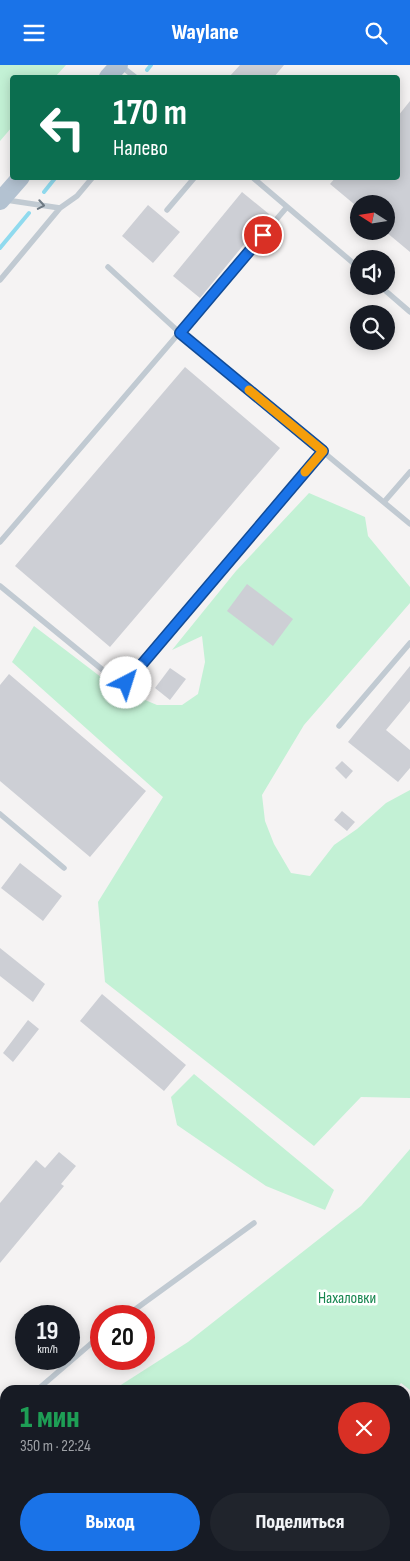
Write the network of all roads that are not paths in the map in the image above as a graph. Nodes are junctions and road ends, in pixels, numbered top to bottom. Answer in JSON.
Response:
{"nodes":[{"id":1,"x":119,"y":65,"type":"edge"},
{"id":2,"x":110,"y":75,"type":"edge"},
{"id":3,"x":133,"y":75,"type":"edge"},
{"id":4,"x":18,"y":180,"type":"edge"},
{"id":5,"x":90,"y":180,"type":"edge"},
{"id":6,"x":192,"y":180,"type":"edge"},
{"id":7,"x":256,"y":180,"type":"edge"},
{"id":8,"x":1,"y":200,"type":"edge"},
{"id":9,"x":287,"y":207,"type":"junction"},
{"id":10,"x":60,"y":208,"type":"junction"},
{"id":11,"x":166,"y":210,"type":"dead end"},
{"id":12,"x":350,"y":260,"type":"edge"},
{"id":13,"x":108,"y":267,"type":"dead end"},
{"id":14,"x":0,"y":281,"type":"edge"},
{"id":15,"x":390,"y":295,"type":"edge"},
{"id":16,"x":410,"y":312,"type":"edge"},
{"id":17,"x":180,"y":333,"type":"junction"},
{"id":18,"x":323,"y":451,"type":"junction"},
{"id":19,"x":410,"y":472,"type":"edge"},
{"id":20,"x":384,"y":502,"type":"junction"},
{"id":21,"x":410,"y":524,"type":"edge"},
{"id":22,"x":0,"y":542,"type":"edge"},
{"id":23,"x":0,"y":586,"type":"edge"},
{"id":24,"x":410,"y":643,"type":"edge"},
{"id":25,"x":339,"y":726,"type":"dead end"},
{"id":26,"x":0,"y":814,"type":"edge"},
{"id":27,"x":64,"y":868,"type":"dead end"},
{"id":28,"x":254,"y":1223,"type":"dead end"},
{"id":29,"x":141,"y":1305,"type":"edge"},
{"id":30,"x":90,"y":1344,"type":"edge"},
{"id":31,"x":43,"y":1385,"type":"edge"}],
"edges":[{"from":1,"to":2,"type":"main road"},
{"from":1,"to":3,"type":"lane"},
{"from":4,"to":8,"type":"main road"},
{"from":5,"to":10,"type":"lane"},
{"from":6,"to":11,"type":"lane"},
{"from":7,"to":9,"type":"lane"},
{"from":8,"to":10,"type":"lane","one_way":true},
{"from":9,"to":12,"type":"lane"},
{"from":9,"to":17,"type":"lane"},
{"from":10,"to":14,"type":"lane"},
{"from":13,"to":17,"type":"lane"},
{"from":15,"to":16,"type":"lane"},
{"from":17,"to":18,"type":"lane"},
{"from":17,"to":22,"type":"lane"},
{"from":18,"to":20,"type":"lane"},
{"from":18,"to":23,"type":"lane"},
{"from":19,"to":20,"type":"lane"},
{"from":20,"to":21,"type":"lane"},
{"from":24,"to":25,"type":"lane"},
{"from":26,"to":27,"type":"lane"},
{"from":28,"to":29,"type":"lane"},
{"from":30,"to":31,"type":"lane"}]}
